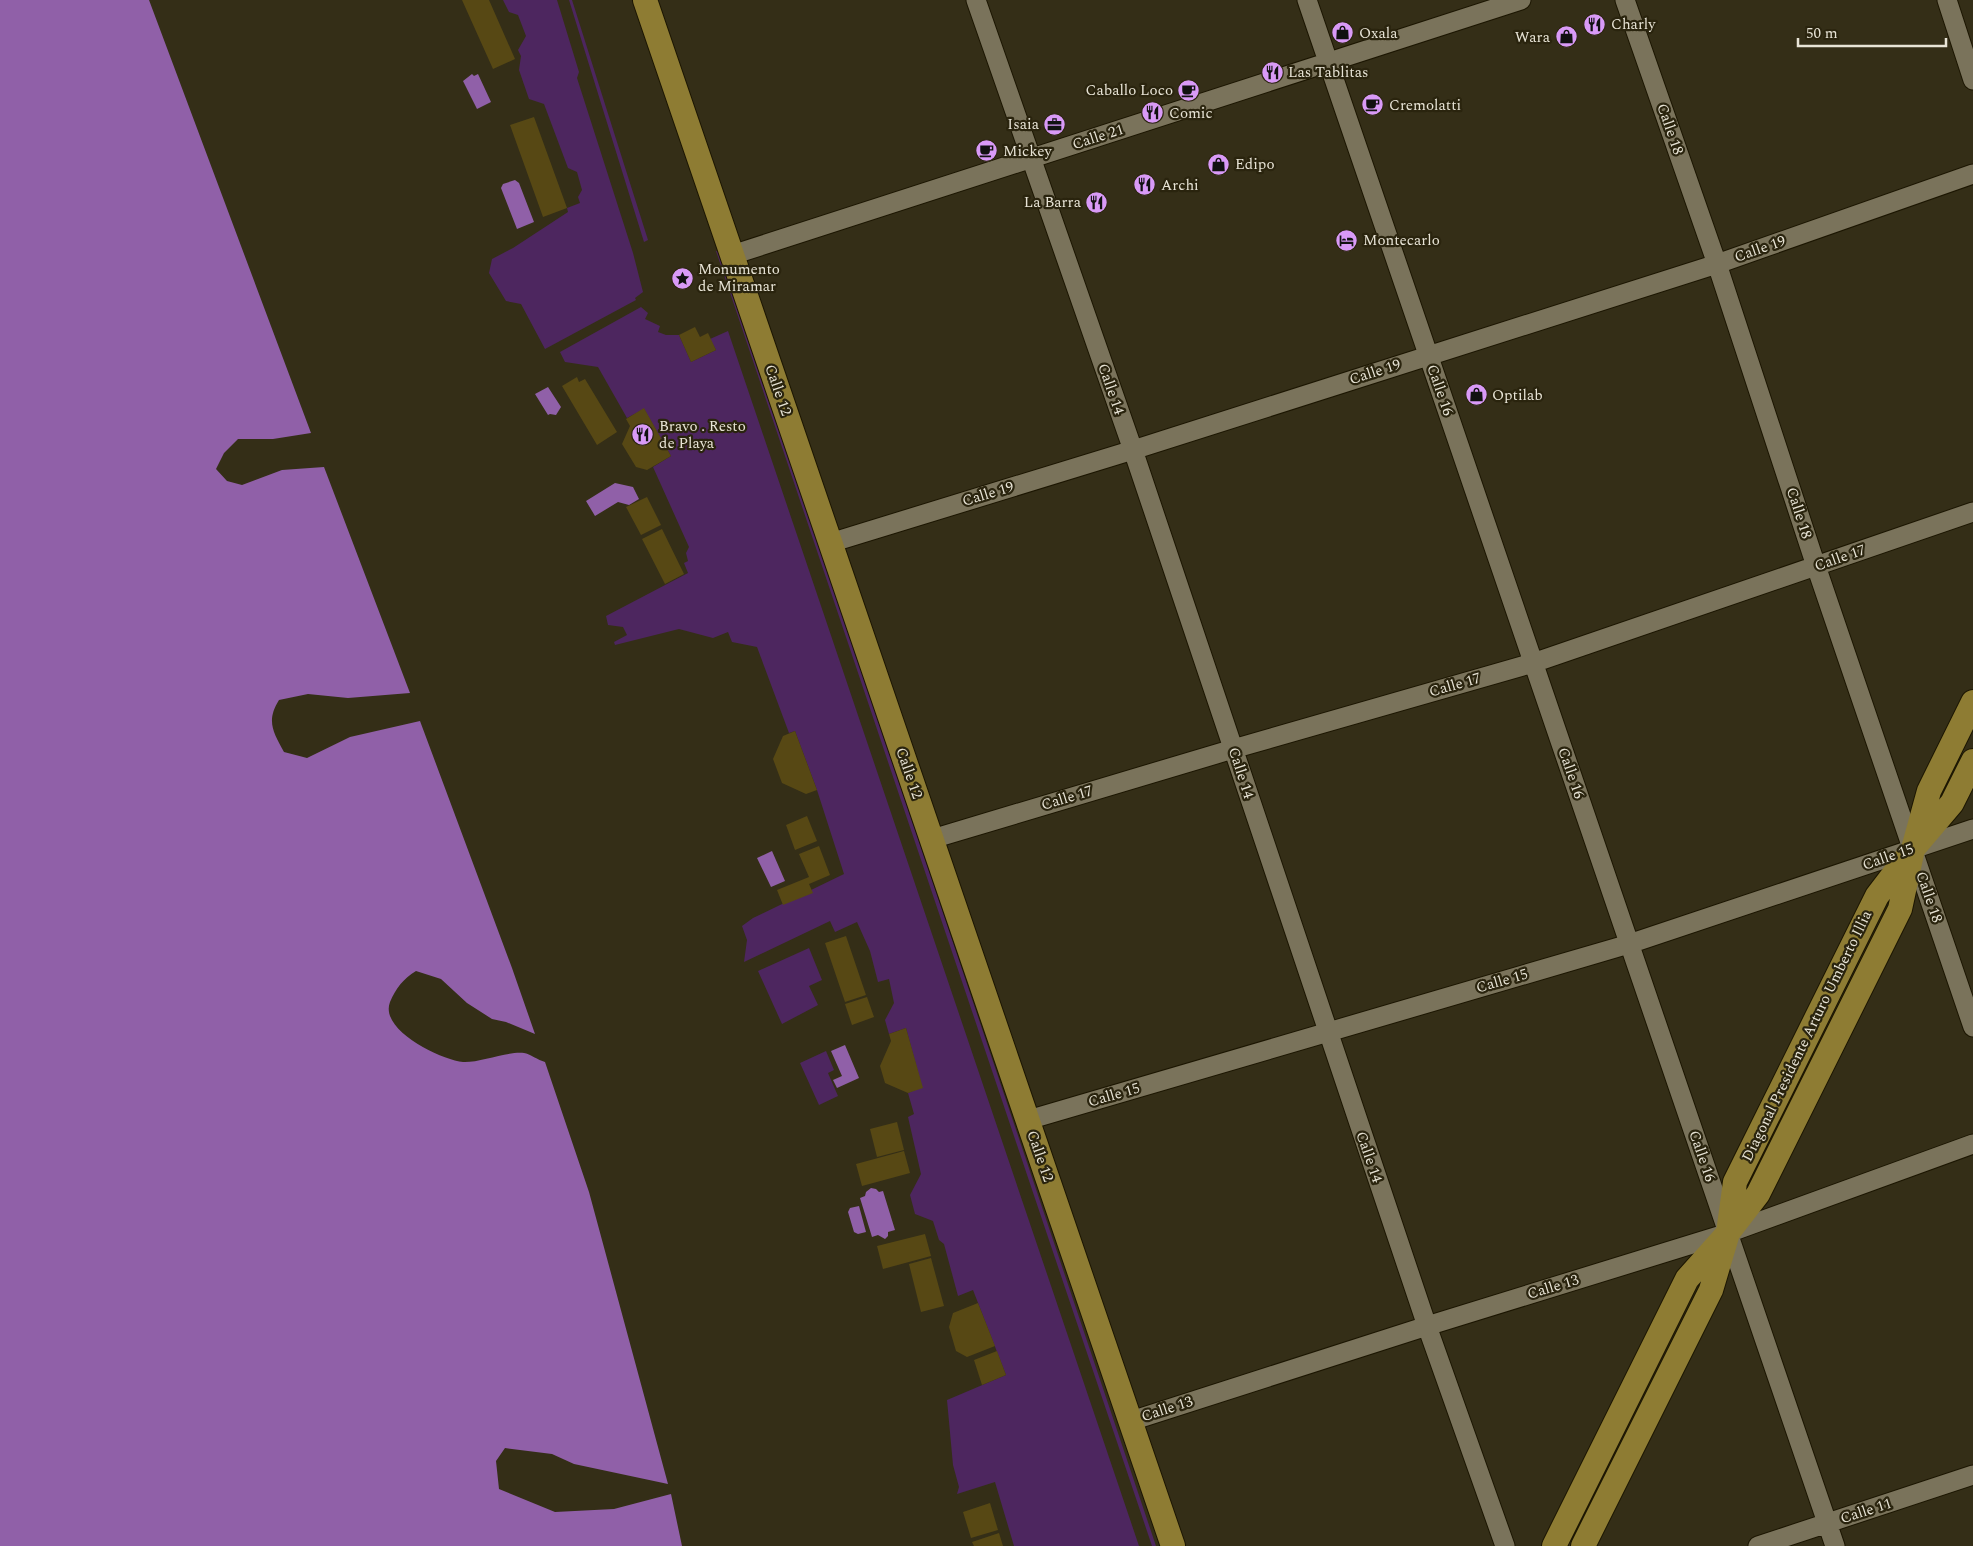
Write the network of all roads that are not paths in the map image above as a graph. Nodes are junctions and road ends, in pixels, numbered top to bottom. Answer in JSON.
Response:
{"nodes":[{"id":1,"x":645,"y":0,"type":"edge"},
{"id":2,"x":976,"y":0,"type":"edge"},
{"id":3,"x":1307,"y":0,"type":"edge"},
{"id":4,"x":1521,"y":0,"type":"edge"},
{"id":5,"x":1625,"y":0,"type":"edge"},
{"id":6,"x":1946,"y":0,"type":"edge"},
{"id":7,"x":1328,"y":62,"type":"junction"},
{"id":8,"x":1973,"y":80,"type":"edge"},
{"id":9,"x":1030,"y":158,"type":"junction"},
{"id":10,"x":1973,"y":174,"type":"edge"},
{"id":11,"x":732,"y":255,"type":"junction"},
{"id":12,"x":1717,"y":264,"type":"junction"},
{"id":13,"x":1428,"y":355,"type":"junction"},
{"id":14,"x":1133,"y":450,"type":"junction"},
{"id":15,"x":1973,"y":512,"type":"edge"},
{"id":16,"x":830,"y":543,"type":"junction"},
{"id":17,"x":1816,"y":566,"type":"junction"},
{"id":18,"x":1533,"y":663,"type":"junction"},
{"id":19,"x":1973,"y":702,"type":"edge"},
{"id":20,"x":1233,"y":749,"type":"junction"},
{"id":21,"x":1973,"y":761,"type":"edge"},
{"id":22,"x":1973,"y":829,"type":"edge"},
{"id":23,"x":932,"y":839,"type":"junction"},
{"id":24,"x":1913,"y":849,"type":"junction"},
{"id":25,"x":1629,"y":944,"type":"junction"},
{"id":26,"x":1973,"y":1026,"type":"edge"},
{"id":27,"x":1327,"y":1033,"type":"junction"},
{"id":28,"x":1028,"y":1120,"type":"junction"},
{"id":29,"x":1973,"y":1144,"type":"edge"},
{"id":30,"x":1728,"y":1233,"type":"junction"},
{"id":31,"x":1427,"y":1326,"type":"junction"},
{"id":32,"x":1131,"y":1421,"type":"junction"},
{"id":33,"x":1973,"y":1475,"type":"edge"},
{"id":34,"x":1827,"y":1524,"type":"junction"},
{"id":35,"x":1173,"y":1546,"type":"edge"},
{"id":36,"x":1505,"y":1546,"type":"edge"},
{"id":37,"x":1554,"y":1546,"type":"edge"},
{"id":38,"x":1584,"y":1546,"type":"edge"},
{"id":39,"x":1758,"y":1546,"type":"edge"},
{"id":40,"x":1835,"y":1546,"type":"edge"}],
"edges":[{"from":1,"to":11,"type":"main road","name":"Calle 12"},
{"from":2,"to":9,"type":"street","name":"Calle 14"},
{"from":3,"to":7,"type":"street","name":"Calle 16"},
{"from":4,"to":7,"type":"street","name":"Calle 21"},
{"from":5,"to":12,"type":"street","name":"Calle 18"},
{"from":6,"to":8,"type":"street"},
{"from":7,"to":9,"type":"street","name":"Calle 21"},
{"from":7,"to":13,"type":"street","name":"Calle 16"},
{"from":9,"to":11,"type":"street","name":"Calle 21"},
{"from":9,"to":14,"type":"street","name":"Calle 14"},
{"from":10,"to":12,"type":"street","name":"Calle 19"},
{"from":11,"to":16,"type":"main road","name":"Calle 12"},
{"from":12,"to":13,"type":"street","name":"Calle 19"},
{"from":12,"to":17,"type":"street","name":"Calle 18"},
{"from":13,"to":14,"type":"street","name":"Calle 19"},
{"from":13,"to":18,"type":"street","name":"Calle 16"},
{"from":14,"to":16,"type":"street","name":"Calle 19"},
{"from":14,"to":20,"type":"street","name":"Calle 14"},
{"from":15,"to":17,"type":"street","name":"Calle 17"},
{"from":16,"to":23,"type":"main road","name":"Calle 12"},
{"from":17,"to":18,"type":"street","name":"Calle 17"},
{"from":17,"to":24,"type":"street","name":"Calle 18"},
{"from":18,"to":20,"type":"street","name":"Calle 17"},
{"from":18,"to":25,"type":"street","name":"Calle 16"},
{"from":19,"to":24,"type":"main road","name":"Diagonal Presidente Arturo Umberto Illia"},
{"from":20,"to":23,"type":"street","name":"Calle 17"},
{"from":20,"to":27,"type":"street","name":"Calle 14"},
{"from":21,"to":24,"type":"main road","name":"Diagonal Presidente Arturo Umberto Illia"},
{"from":22,"to":24,"type":"street","name":"Calle 15"},
{"from":23,"to":28,"type":"main road","name":"Calle 12"},
{"from":24,"to":25,"type":"street","name":"Calle 15"},
{"from":24,"to":26,"type":"street","name":"Calle 18"},
{"from":24,"to":30,"type":"main road","name":"Diagonal Presidente Arturo Umberto Illia"},
{"from":25,"to":27,"type":"street","name":"Calle 15"},
{"from":25,"to":30,"type":"street","name":"Calle 16"},
{"from":27,"to":28,"type":"street","name":"Calle 15"},
{"from":27,"to":31,"type":"street","name":"Calle 14"},
{"from":28,"to":32,"type":"main road","name":"Calle 12"},
{"from":29,"to":30,"type":"street","name":"Calle 13"},
{"from":30,"to":31,"type":"street","name":"Calle 13"},
{"from":30,"to":34,"type":"street","name":"Calle 16"},
{"from":30,"to":37,"type":"main road"},
{"from":30,"to":38,"type":"main road","name":"Diagonal Presidente Arturo Umberto Illia"},
{"from":31,"to":32,"type":"street","name":"Calle 13"},
{"from":31,"to":36,"type":"street","name":"Calle 14"},
{"from":32,"to":35,"type":"main road","name":"Calle 12"},
{"from":33,"to":34,"type":"street","name":"Calle 11"},
{"from":34,"to":39,"type":"street","name":"Calle 11"},
{"from":34,"to":40,"type":"street","name":"Calle 16"}]}
